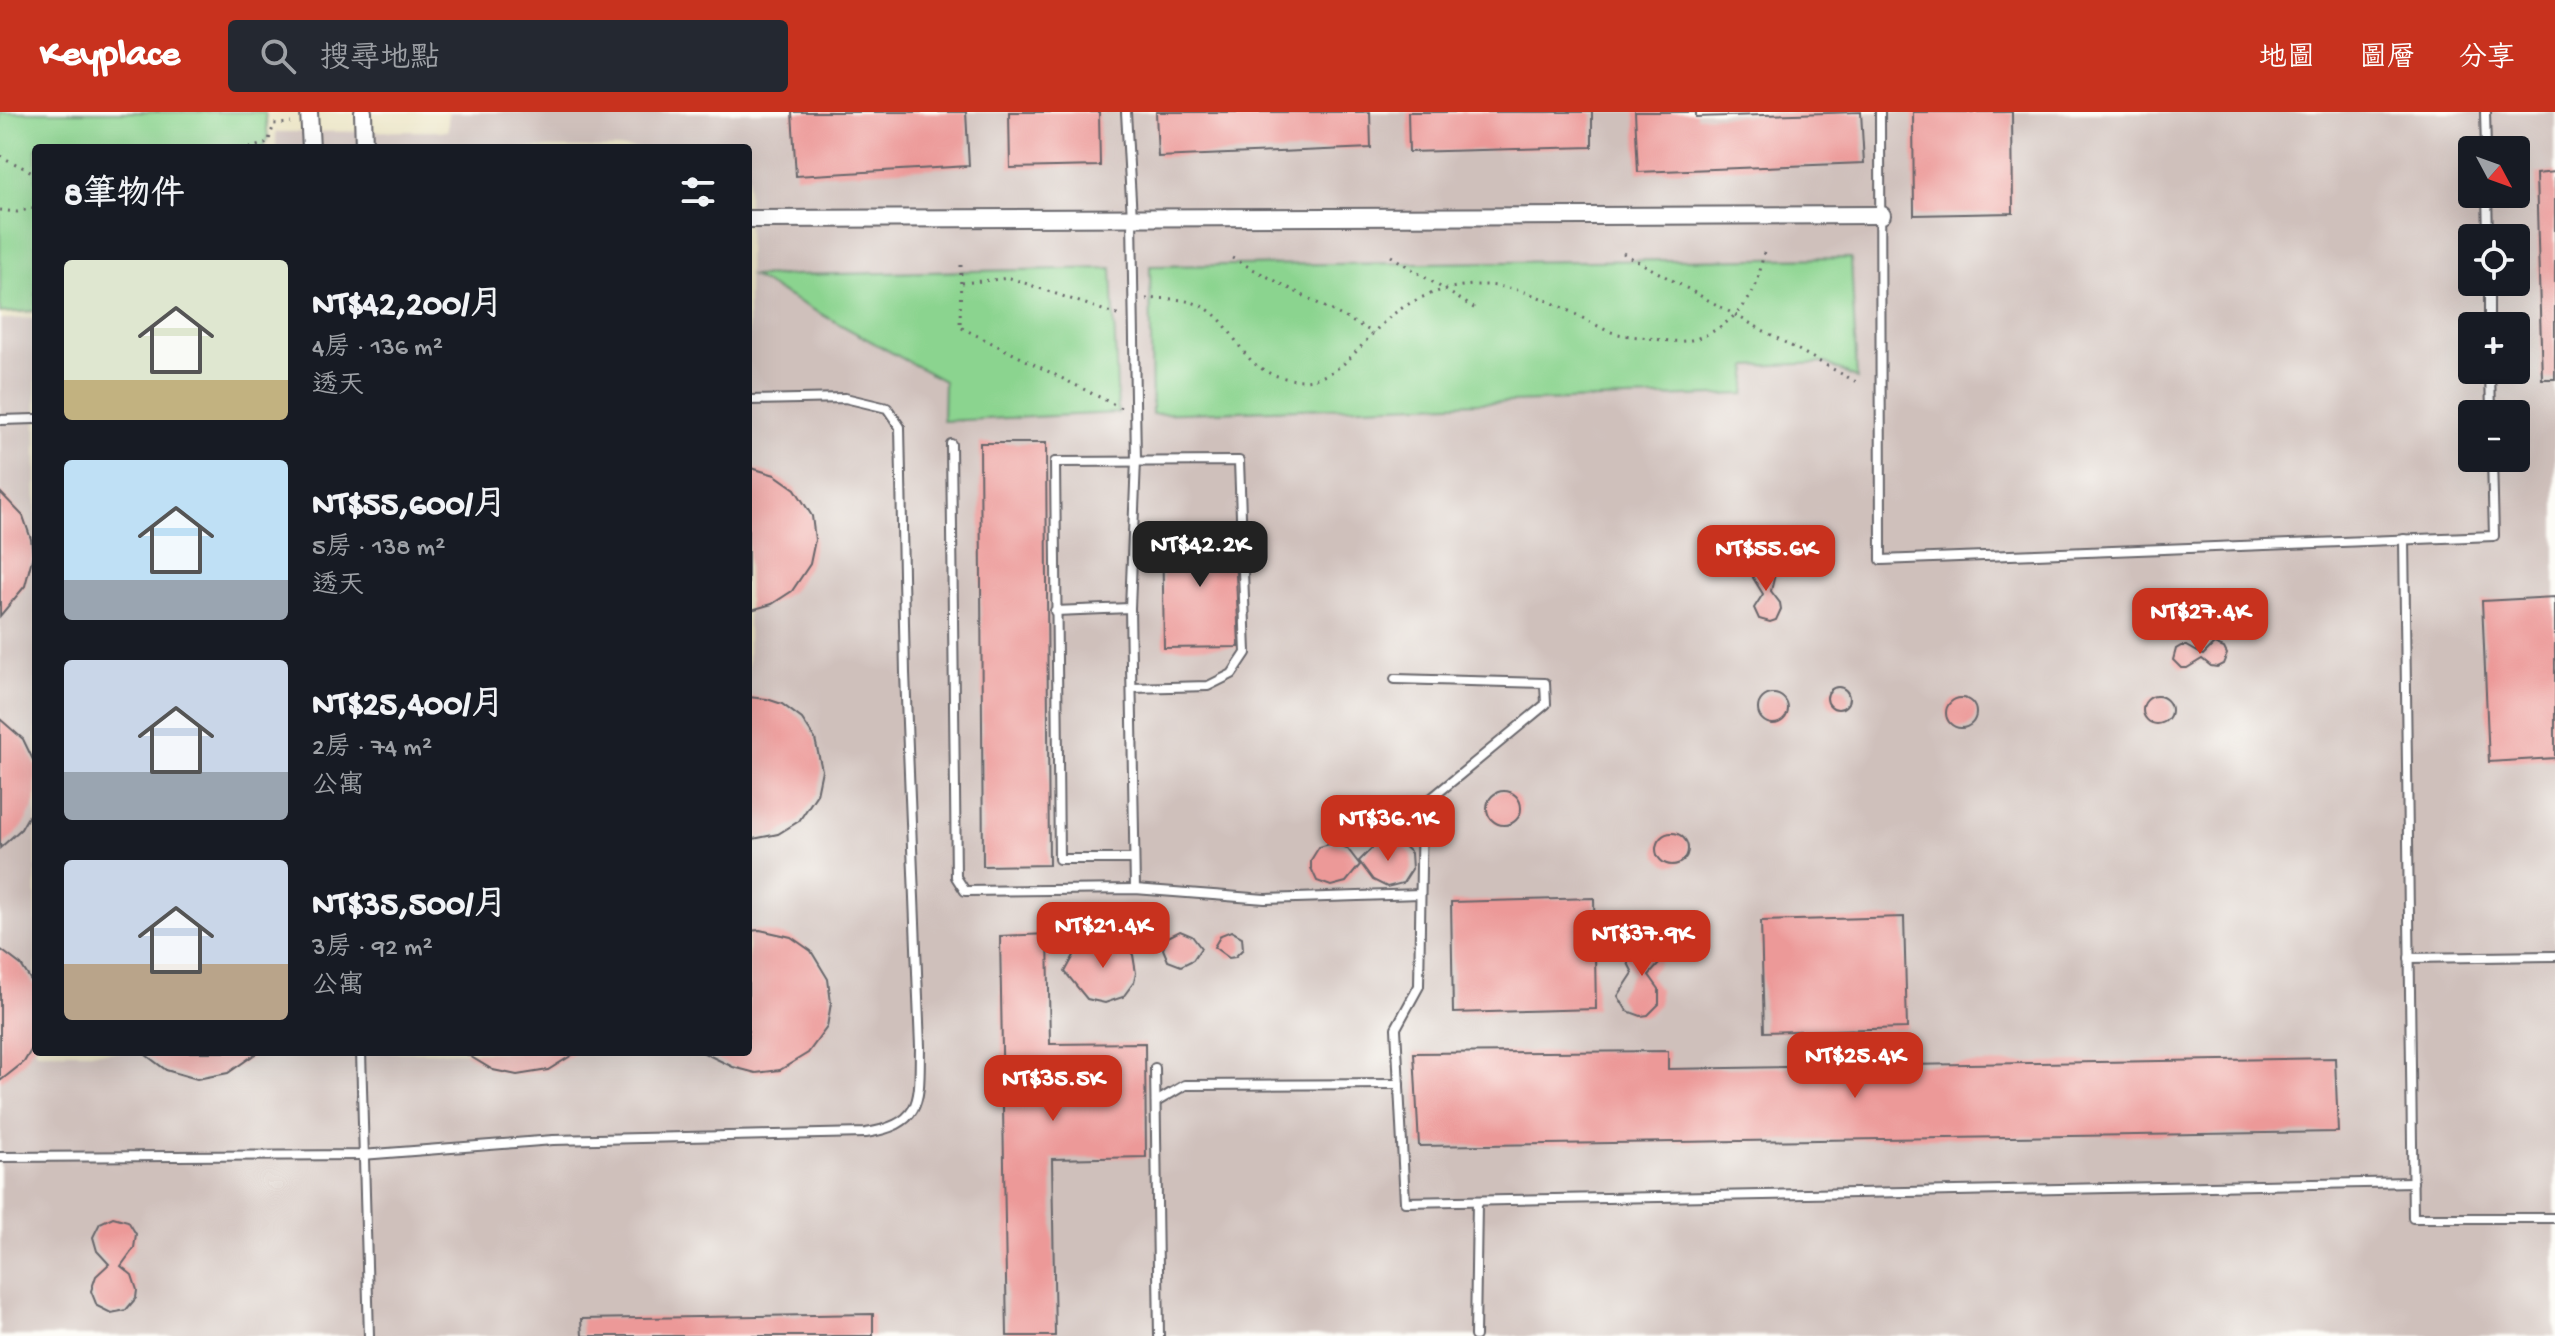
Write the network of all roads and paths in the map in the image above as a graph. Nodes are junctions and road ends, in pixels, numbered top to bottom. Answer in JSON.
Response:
{"nodes":[{"id":1,"x":363,"y":112,"type":"edge"},
{"id":2,"x":1126,"y":112,"type":"edge"},
{"id":3,"x":1880,"y":112,"type":"edge"},
{"id":4,"x":2485,"y":112,"type":"edge"},
{"id":5,"x":309,"y":117,"type":"edge"},
{"id":6,"x":2486,"y":136,"type":"edge"},
{"id":7,"x":264,"y":144,"type":"edge"},
{"id":8,"x":311,"y":144,"type":"edge"},
{"id":9,"x":364,"y":144,"type":"edge"},
{"id":10,"x":0,"y":156,"type":"edge"},
{"id":11,"x":32,"y":172,"type":"edge"},
{"id":12,"x":32,"y":208,"type":"edge"},
{"id":13,"x":0,"y":210,"type":"edge"},
{"id":14,"x":1882,"y":215,"type":"junction"},
{"id":15,"x":1132,"y":218,"type":"junction"},
{"id":16,"x":752,"y":219,"type":"edge"},
{"id":17,"x":1764,"y":252,"type":"dead end"},
{"id":18,"x":1623,"y":253,"type":"dead end"},
{"id":19,"x":1391,"y":256,"type":"dead end"},
{"id":20,"x":1232,"y":258,"type":"dead end"},
{"id":21,"x":961,"y":265,"type":"dead end"},
{"id":22,"x":960,"y":283,"type":"junction"},
{"id":23,"x":1444,"y":290,"type":"junction"},
{"id":24,"x":1146,"y":299,"type":"dead end"},
{"id":25,"x":1477,"y":310,"type":"dead end"},
{"id":26,"x":1735,"y":315,"type":"junction"},
{"id":27,"x":1123,"y":317,"type":"dead end"},
{"id":28,"x":1374,"y":333,"type":"junction"},
{"id":29,"x":1860,"y":384,"type":"dead end"},
{"id":30,"x":752,"y":400,"type":"edge"},
{"id":31,"x":1126,"y":410,"type":"dead end"},
{"id":32,"x":32,"y":419,"type":"edge"},
{"id":33,"x":0,"y":420,"type":"edge"},
{"id":34,"x":951,"y":444,"type":"dead end"},
{"id":35,"x":1136,"y":460,"type":"junction"},
{"id":36,"x":2492,"y":472,"type":"edge"},
{"id":37,"x":2404,"y":539,"type":"junction"},
{"id":38,"x":1130,"y":608,"type":"junction"},
{"id":39,"x":1055,"y":611,"type":"junction"},
{"id":40,"x":1395,"y":679,"type":"dead end"},
{"id":41,"x":1132,"y":688,"type":"junction"},
{"id":42,"x":1134,"y":859,"type":"junction"},
{"id":43,"x":1135,"y":889,"type":"junction"},
{"id":44,"x":1420,"y":894,"type":"junction"},
{"id":45,"x":2555,"y":956,"type":"edge"},
{"id":46,"x":2409,"y":958,"type":"junction"},
{"id":47,"x":361,"y":1056,"type":"edge"},
{"id":48,"x":1155,"y":1068,"type":"dead end"},
{"id":49,"x":1399,"y":1084,"type":"junction"},
{"id":50,"x":1156,"y":1102,"type":"junction"},
{"id":51,"x":362,"y":1155,"type":"junction"},
{"id":52,"x":0,"y":1157,"type":"edge"},
{"id":53,"x":2413,"y":1182,"type":"junction"},
{"id":54,"x":1477,"y":1201,"type":"junction"},
{"id":55,"x":2555,"y":1218,"type":"edge"},
{"id":56,"x":369,"y":1336,"type":"edge"},
{"id":57,"x":1159,"y":1336,"type":"edge"},
{"id":58,"x":1475,"y":1336,"type":"edge"}],
"edges":[{"from":1,"to":9,"type":"street"},
{"from":2,"to":15,"type":"lane"},
{"from":3,"to":14,"type":"lane"},
{"from":4,"to":6,"type":"lane"},
{"from":5,"to":7,"type":"path"},
{"from":5,"to":8,"type":"street"},
{"from":10,"to":11,"type":"path"},
{"from":12,"to":13,"type":"path"},
{"from":14,"to":15,"type":"street"},
{"from":14,"to":37,"type":"lane"},
{"from":15,"to":16,"type":"street"},
{"from":15,"to":35,"type":"lane"},
{"from":17,"to":26,"type":"path"},
{"from":18,"to":26,"type":"path"},
{"from":19,"to":23,"type":"path"},
{"from":20,"to":28,"type":"path"},
{"from":21,"to":22,"type":"path"},
{"from":22,"to":27,"type":"path"},
{"from":22,"to":31,"type":"path"},
{"from":23,"to":25,"type":"path"},
{"from":23,"to":26,"type":"path"},
{"from":23,"to":28,"type":"path"},
{"from":24,"to":28,"type":"path"},
{"from":26,"to":29,"type":"path"},
{"from":30,"to":51,"type":"lane"},
{"from":32,"to":33,"type":"lane"},
{"from":34,"to":43,"type":"lane"},
{"from":35,"to":38,"type":"lane"},
{"from":35,"to":39,"type":"lane"},
{"from":35,"to":41,"type":"lane"},
{"from":36,"to":37,"type":"lane"},
{"from":37,"to":46,"type":"lane"},
{"from":38,"to":39,"type":"lane"},
{"from":38,"to":41,"type":"lane"},
{"from":39,"to":42,"type":"lane"},
{"from":40,"to":44,"type":"lane"},
{"from":41,"to":42,"type":"lane"},
{"from":42,"to":43,"type":"lane"},
{"from":43,"to":44,"type":"lane"},
{"from":44,"to":49,"type":"lane"},
{"from":45,"to":46,"type":"lane"},
{"from":46,"to":53,"type":"lane"},
{"from":47,"to":51,"type":"lane"},
{"from":48,"to":50,"type":"lane"},
{"from":49,"to":50,"type":"lane"},
{"from":49,"to":54,"type":"lane"},
{"from":50,"to":57,"type":"lane"},
{"from":51,"to":52,"type":"lane"},
{"from":51,"to":56,"type":"lane"},
{"from":53,"to":54,"type":"lane"},
{"from":53,"to":55,"type":"lane"},
{"from":54,"to":58,"type":"lane"}]}
